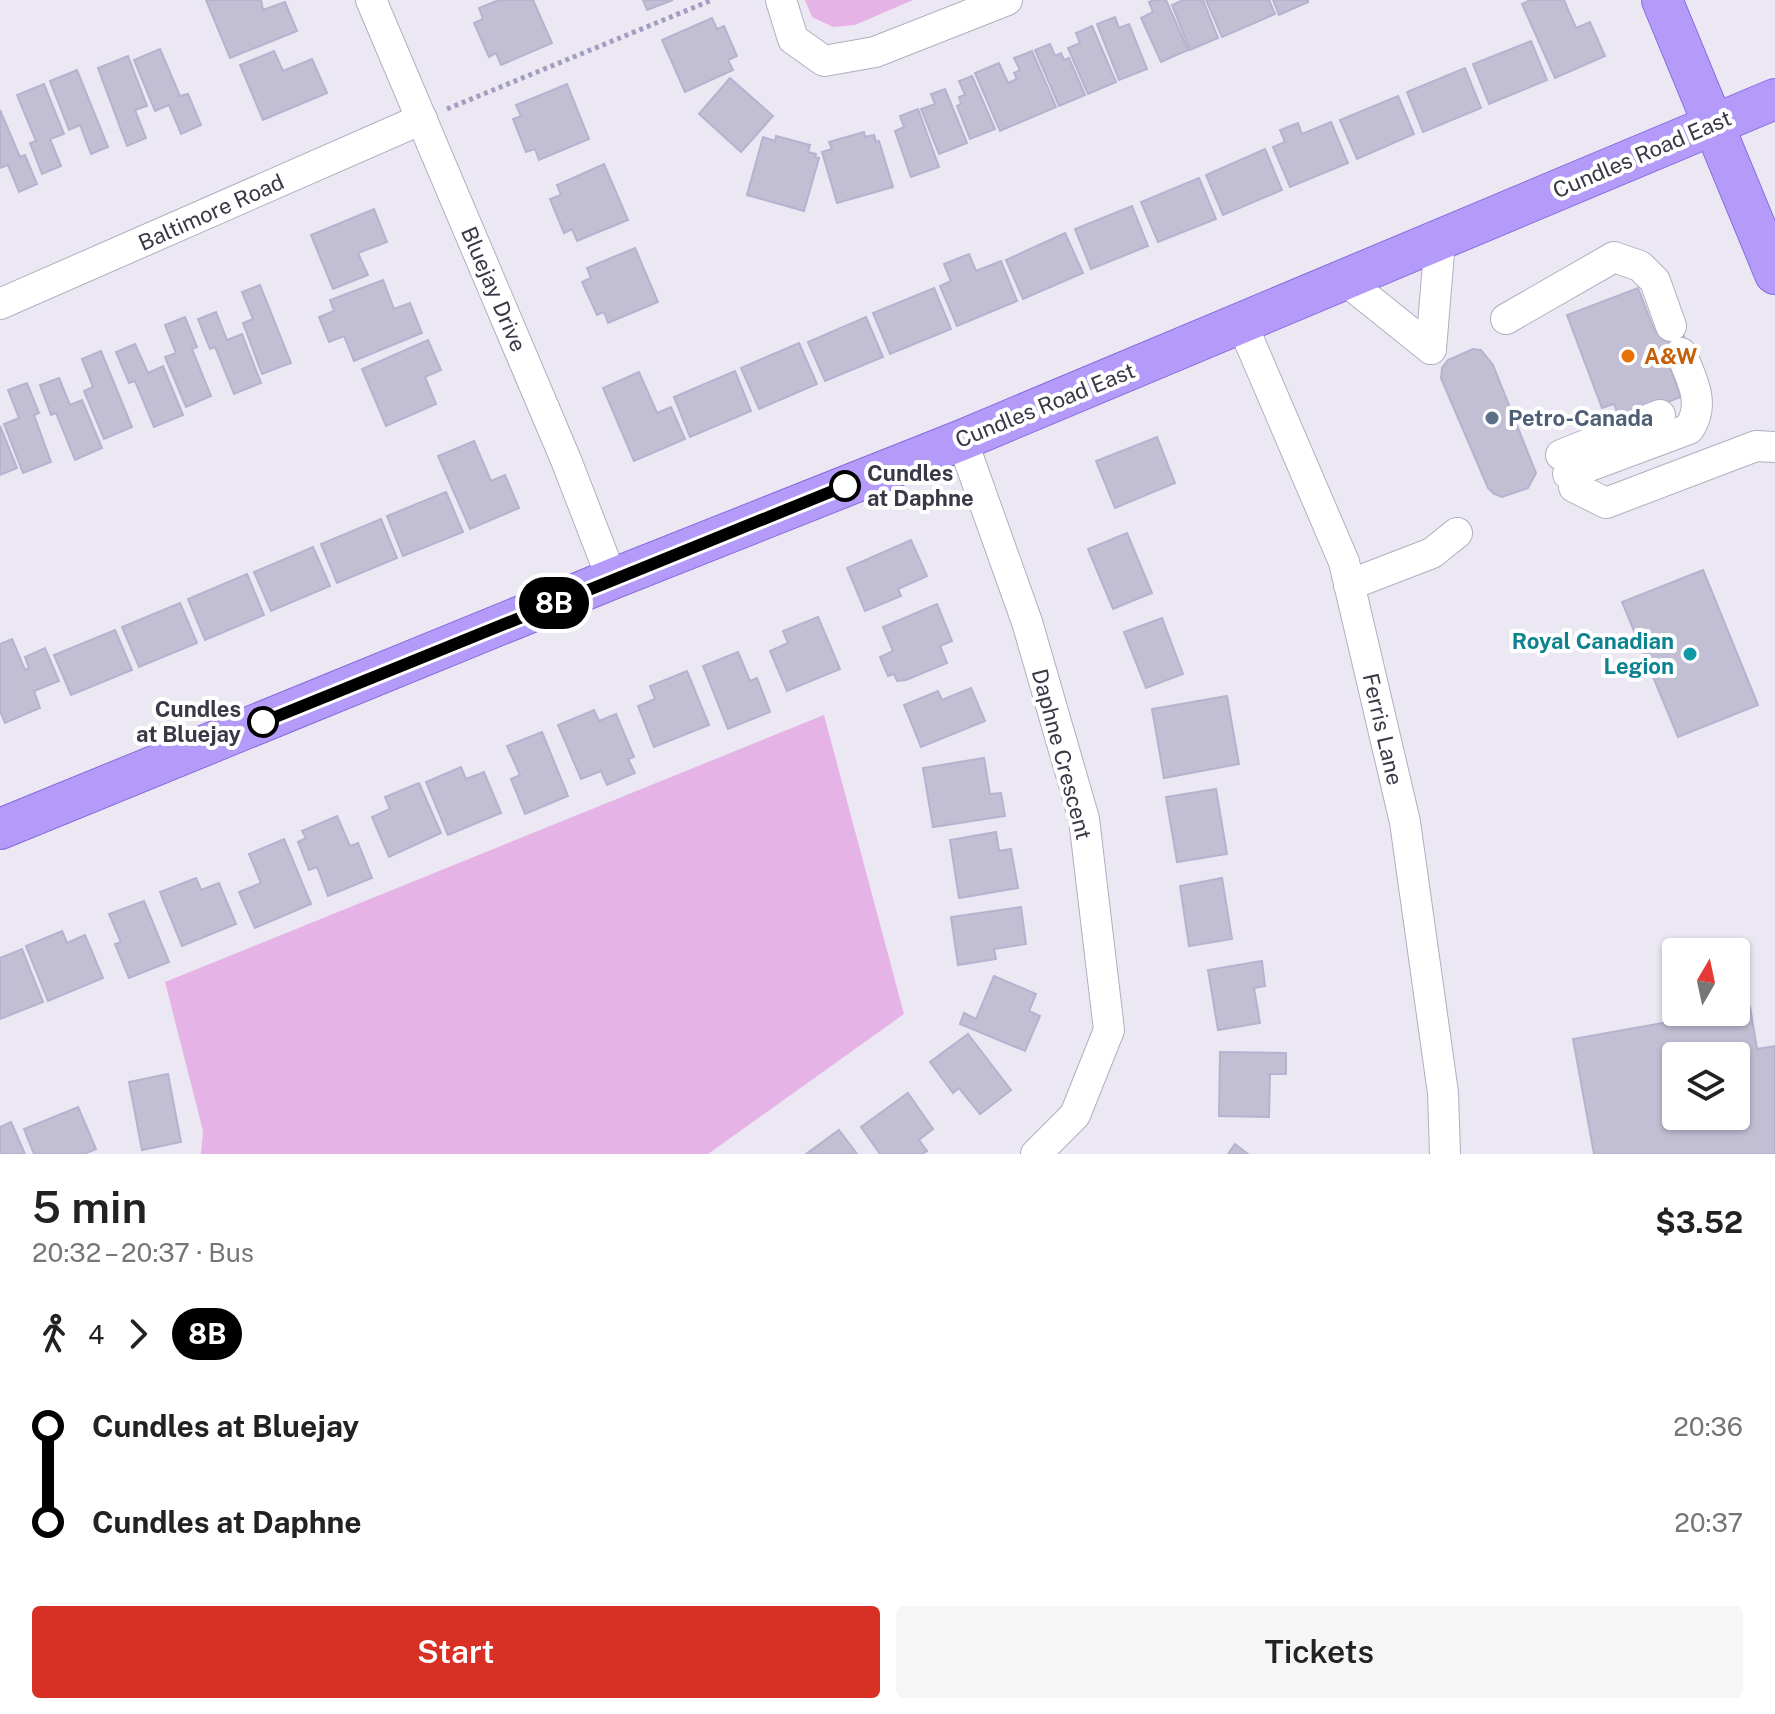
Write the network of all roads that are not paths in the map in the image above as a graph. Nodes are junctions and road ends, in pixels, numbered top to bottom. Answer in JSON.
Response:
{"nodes":[{"id":1,"x":371,"y":0,"type":"edge"},
{"id":2,"x":781,"y":0,"type":"edge"},
{"id":3,"x":1007,"y":0,"type":"edge"},
{"id":4,"x":1662,"y":0,"type":"edge"},
{"id":5,"x":1775,"y":99,"type":"edge"},
{"id":6,"x":422,"y":119,"type":"junction"},
{"id":7,"x":1713,"y":124,"type":"junction"},
{"id":8,"x":1440,"y":240,"type":"junction"},
{"id":9,"x":1775,"y":274,"type":"edge"},
{"id":10,"x":1345,"y":280,"type":"junction"},
{"id":11,"x":0,"y":304,"type":"edge"},
{"id":12,"x":1506,"y":319,"type":"dead end"},
{"id":13,"x":1242,"y":324,"type":"junction"},
{"id":14,"x":1660,"y":415,"type":"dead end"},
{"id":15,"x":1769,"y":439,"type":"edge"},
{"id":16,"x":962,"y":440,"type":"junction"},
{"id":17,"x":1568,"y":472,"type":"junction"},
{"id":18,"x":1457,"y":533,"type":"dead end"},
{"id":19,"x":612,"y":579,"type":"junction"},
{"id":20,"x":1349,"y":585,"type":"junction"},
{"id":21,"x":0,"y":829,"type":"edge"},
{"id":22,"x":1036,"y":1154,"type":"edge"},
{"id":23,"x":1445,"y":1154,"type":"edge"}],
"edges":[{"from":1,"to":6,"type":"street","name":"Bluejay Drive"},
{"from":2,"to":3,"type":"street"},
{"from":4,"to":7,"type":"main road"},
{"from":5,"to":7,"type":"main road","name":"Cundles Road East"},
{"from":6,"to":11,"type":"street","name":"Baltimore Road"},
{"from":6,"to":19,"type":"street","name":"Bluejay Drive"},
{"from":7,"to":8,"type":"main road","name":"Cundles Road East"},
{"from":7,"to":9,"type":"main road"},
{"from":8,"to":10,"type":"main road","name":"Cundles Road East"},
{"from":8,"to":10,"type":"street"},
{"from":10,"to":13,"type":"main road","name":"Cundles Road East"},
{"from":12,"to":17,"type":"street"},
{"from":13,"to":16,"type":"main road","name":"Cundles Road East"},
{"from":13,"to":20,"type":"street","name":"Ferris Lane"},
{"from":14,"to":17,"type":"street"},
{"from":15,"to":17,"type":"street"},
{"from":16,"to":19,"type":"main road","name":"Cundles Road East"},
{"from":16,"to":22,"type":"street","name":"Daphne Crescent"},
{"from":18,"to":20,"type":"street"},
{"from":19,"to":21,"type":"main road","name":"Cundles Road East"},
{"from":20,"to":23,"type":"street","name":"Ferris Lane"}]}
